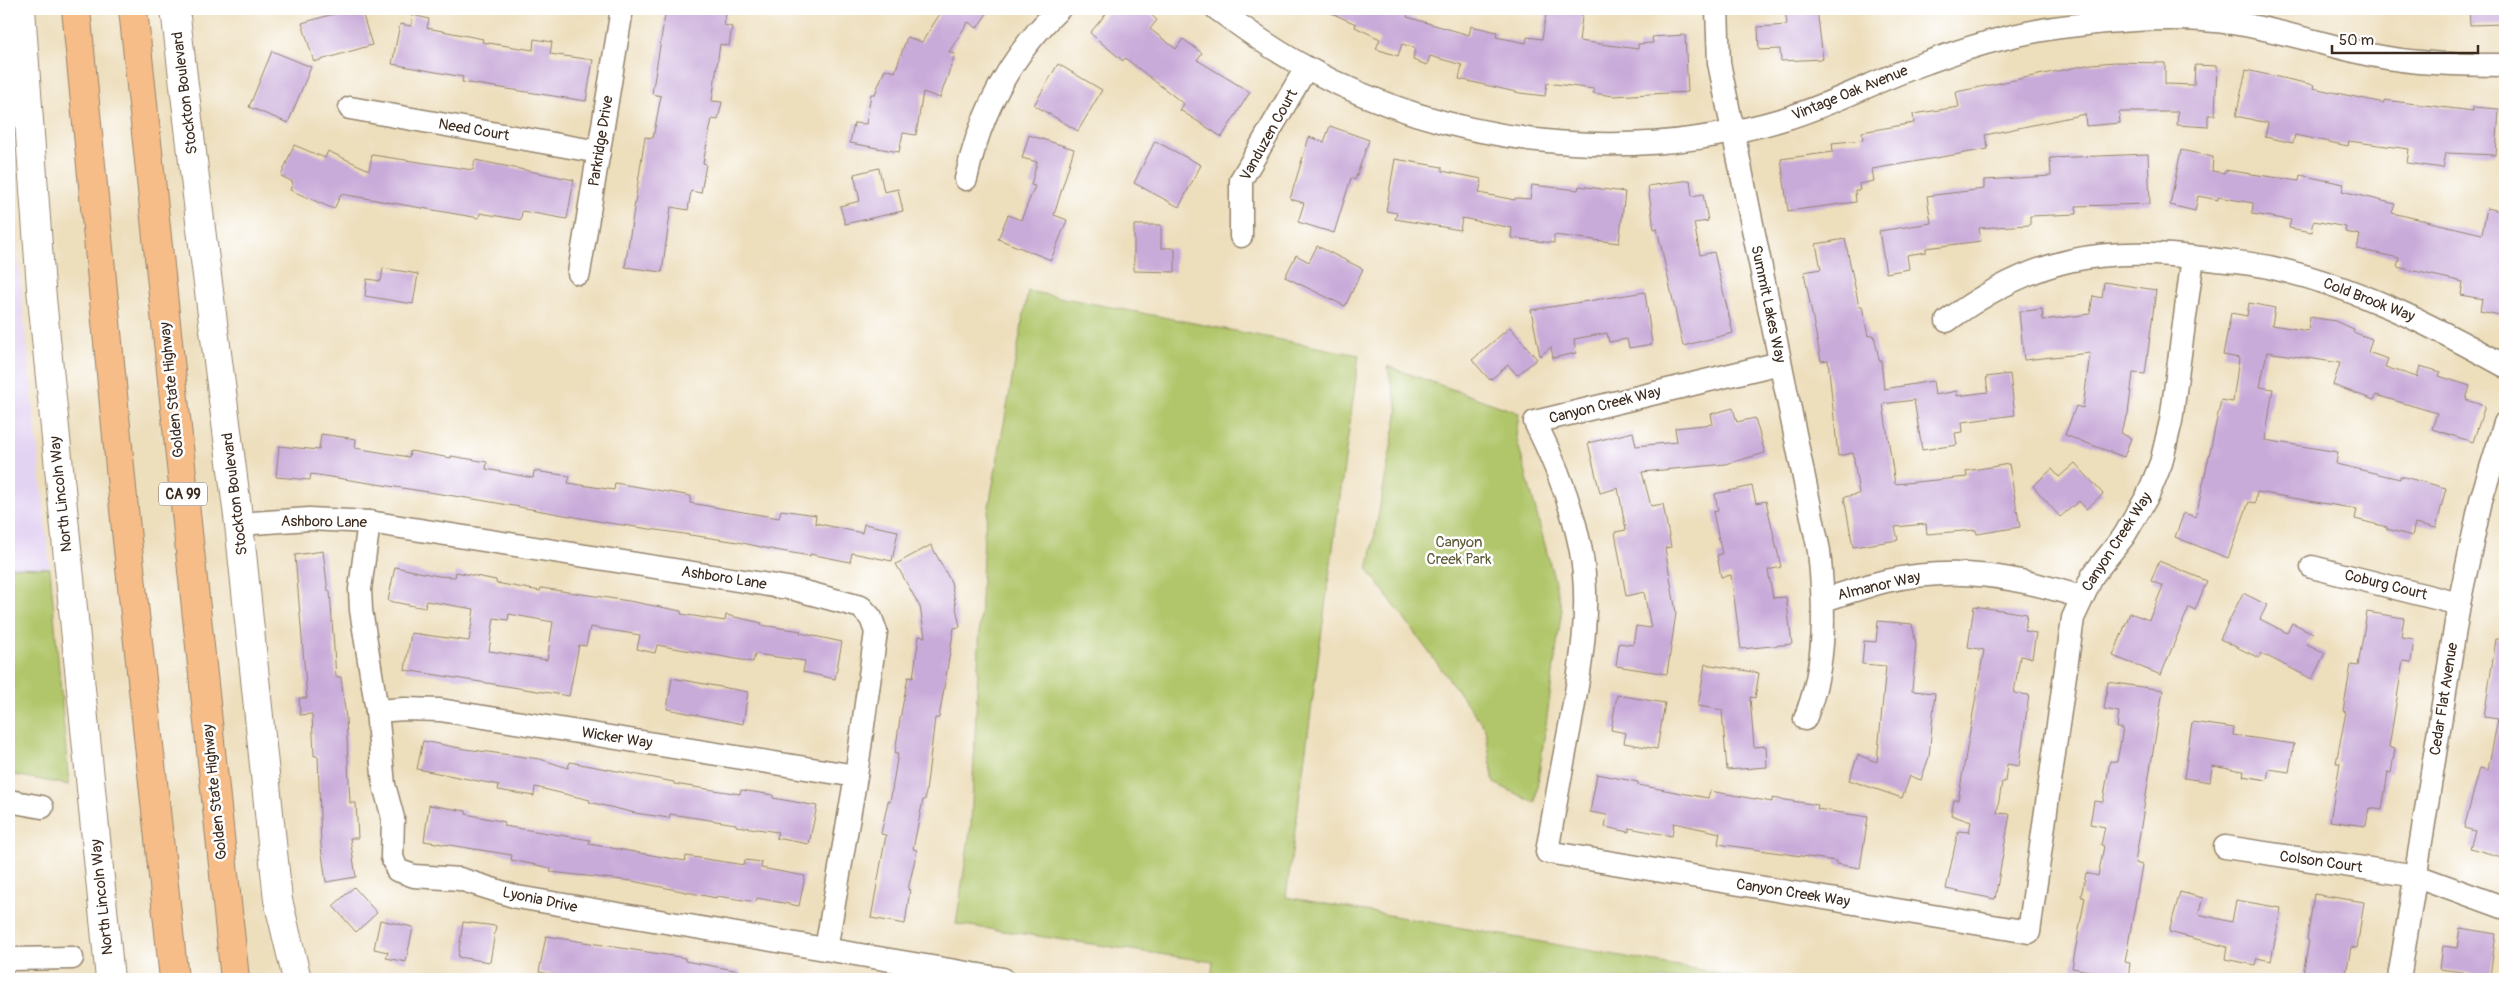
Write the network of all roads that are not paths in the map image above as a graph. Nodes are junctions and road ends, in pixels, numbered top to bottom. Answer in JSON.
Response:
{"nodes":[{"id":1,"x":21,"y":9,"type":"edge"},
{"id":2,"x":76,"y":9,"type":"edge"},
{"id":3,"x":133,"y":9,"type":"edge"},
{"id":4,"x":175,"y":9,"type":"edge"},
{"id":5,"x":622,"y":9,"type":"edge"},
{"id":6,"x":1059,"y":9,"type":"edge"},
{"id":7,"x":1217,"y":9,"type":"edge"},
{"id":8,"x":1717,"y":9,"type":"edge"},
{"id":9,"x":2505,"y":65,"type":"edge"},
{"id":10,"x":1306,"y":68,"type":"junction"},
{"id":11,"x":350,"y":108,"type":"dead end"},
{"id":12,"x":1733,"y":132,"type":"junction"},
{"id":13,"x":599,"y":152,"type":"junction"},
{"id":14,"x":966,"y":178,"type":"dead end"},
{"id":15,"x":1241,"y":236,"type":"dead end"},
{"id":16,"x":2194,"y":257,"type":"junction"},
{"id":17,"x":579,"y":273,"type":"dead end"},
{"id":18,"x":1947,"y":321,"type":"dead end"},
{"id":19,"x":1780,"y":363,"type":"junction"},
{"id":20,"x":2505,"y":366,"type":"edge"},
{"id":21,"x":2505,"y":422,"type":"edge"},
{"id":22,"x":369,"y":522,"type":"junction"},
{"id":23,"x":239,"y":524,"type":"junction"},
{"id":24,"x":2312,"y":567,"type":"dead end"},
{"id":25,"x":2081,"y":597,"type":"junction"},
{"id":26,"x":1824,"y":600,"type":"junction"},
{"id":27,"x":2459,"y":604,"type":"junction"},
{"id":28,"x":377,"y":711,"type":"junction"},
{"id":29,"x":1805,"y":719,"type":"dead end"},
{"id":30,"x":856,"y":776,"type":"junction"},
{"id":31,"x":9,"y":801,"type":"edge"},
{"id":32,"x":42,"y":807,"type":"dead end"},
{"id":33,"x":2225,"y":847,"type":"dead end"},
{"id":34,"x":2417,"y":876,"type":"junction"},
{"id":35,"x":2505,"y":908,"type":"edge"},
{"id":36,"x":826,"y":949,"type":"junction"},
{"id":37,"x":72,"y":958,"type":"dead end"},
{"id":38,"x":9,"y":959,"type":"edge"},
{"id":39,"x":110,"y":979,"type":"edge"},
{"id":40,"x":174,"y":979,"type":"edge"},
{"id":41,"x":235,"y":979,"type":"edge"},
{"id":42,"x":296,"y":979,"type":"edge"},
{"id":43,"x":1003,"y":979,"type":"edge"},
{"id":44,"x":2399,"y":979,"type":"edge"}],
"edges":[{"from":1,"to":39,"type":"street","name":"North Lincoln Way"},
{"from":2,"to":40,"type":"highway"},
{"from":3,"to":41,"type":"highway","name":"Golden State Highway","number":"CA 99"},
{"from":4,"to":23,"type":"street","name":"Stockton Boulevard"},
{"from":5,"to":13,"type":"street","name":"Parkridge Drive"},
{"from":6,"to":14,"type":"street"},
{"from":7,"to":10,"type":"street","name":"Vintage Oak Avenue"},
{"from":8,"to":12,"type":"street","name":"Summit Lakes Way"},
{"from":9,"to":12,"type":"street","name":"Vintage Oak Avenue"},
{"from":10,"to":12,"type":"street","name":"Vintage Oak Avenue"},
{"from":10,"to":15,"type":"street","name":"Vanduzen Court"},
{"from":11,"to":13,"type":"street","name":"Need Court"},
{"from":12,"to":19,"type":"street","name":"Summit Lakes Way"},
{"from":13,"to":17,"type":"street","name":"Parkridge Drive"},
{"from":16,"to":18,"type":"street","name":"Cold Brook Way"},
{"from":16,"to":20,"type":"street","name":"Cold Brook Way"},
{"from":16,"to":25,"type":"street","name":"Canyon Creek Way"},
{"from":19,"to":25,"type":"street","name":"Canyon Creek Way"},
{"from":19,"to":26,"type":"street","name":"Summit Lakes Way"},
{"from":21,"to":27,"type":"street","name":"Cedar Flat Avenue"},
{"from":22,"to":23,"type":"street","name":"Ashboro Lane"},
{"from":22,"to":28,"type":"street","name":"Lyonia Drive"},
{"from":22,"to":30,"type":"street","name":"Ashboro Lane"},
{"from":23,"to":42,"type":"street","name":"Stockton Boulevard"},
{"from":24,"to":27,"type":"street","name":"Coburg Court"},
{"from":25,"to":26,"type":"street","name":"Almanor Way"},
{"from":26,"to":29,"type":"street","name":"Summit Lakes Way"},
{"from":27,"to":34,"type":"street","name":"Cedar Flat Avenue"},
{"from":28,"to":30,"type":"street","name":"Wicker Way"},
{"from":28,"to":36,"type":"street","name":"Lyonia Drive"},
{"from":30,"to":36,"type":"street","name":"Ashboro Lane"},
{"from":31,"to":32,"type":"street"},
{"from":33,"to":34,"type":"street","name":"Colson Court"},
{"from":34,"to":35,"type":"street","name":"Colson Court"},
{"from":34,"to":44,"type":"street","name":"Cedar Flat Avenue"},
{"from":36,"to":43,"type":"street","name":"Lyonia Drive"},
{"from":37,"to":38,"type":"street"}]}
